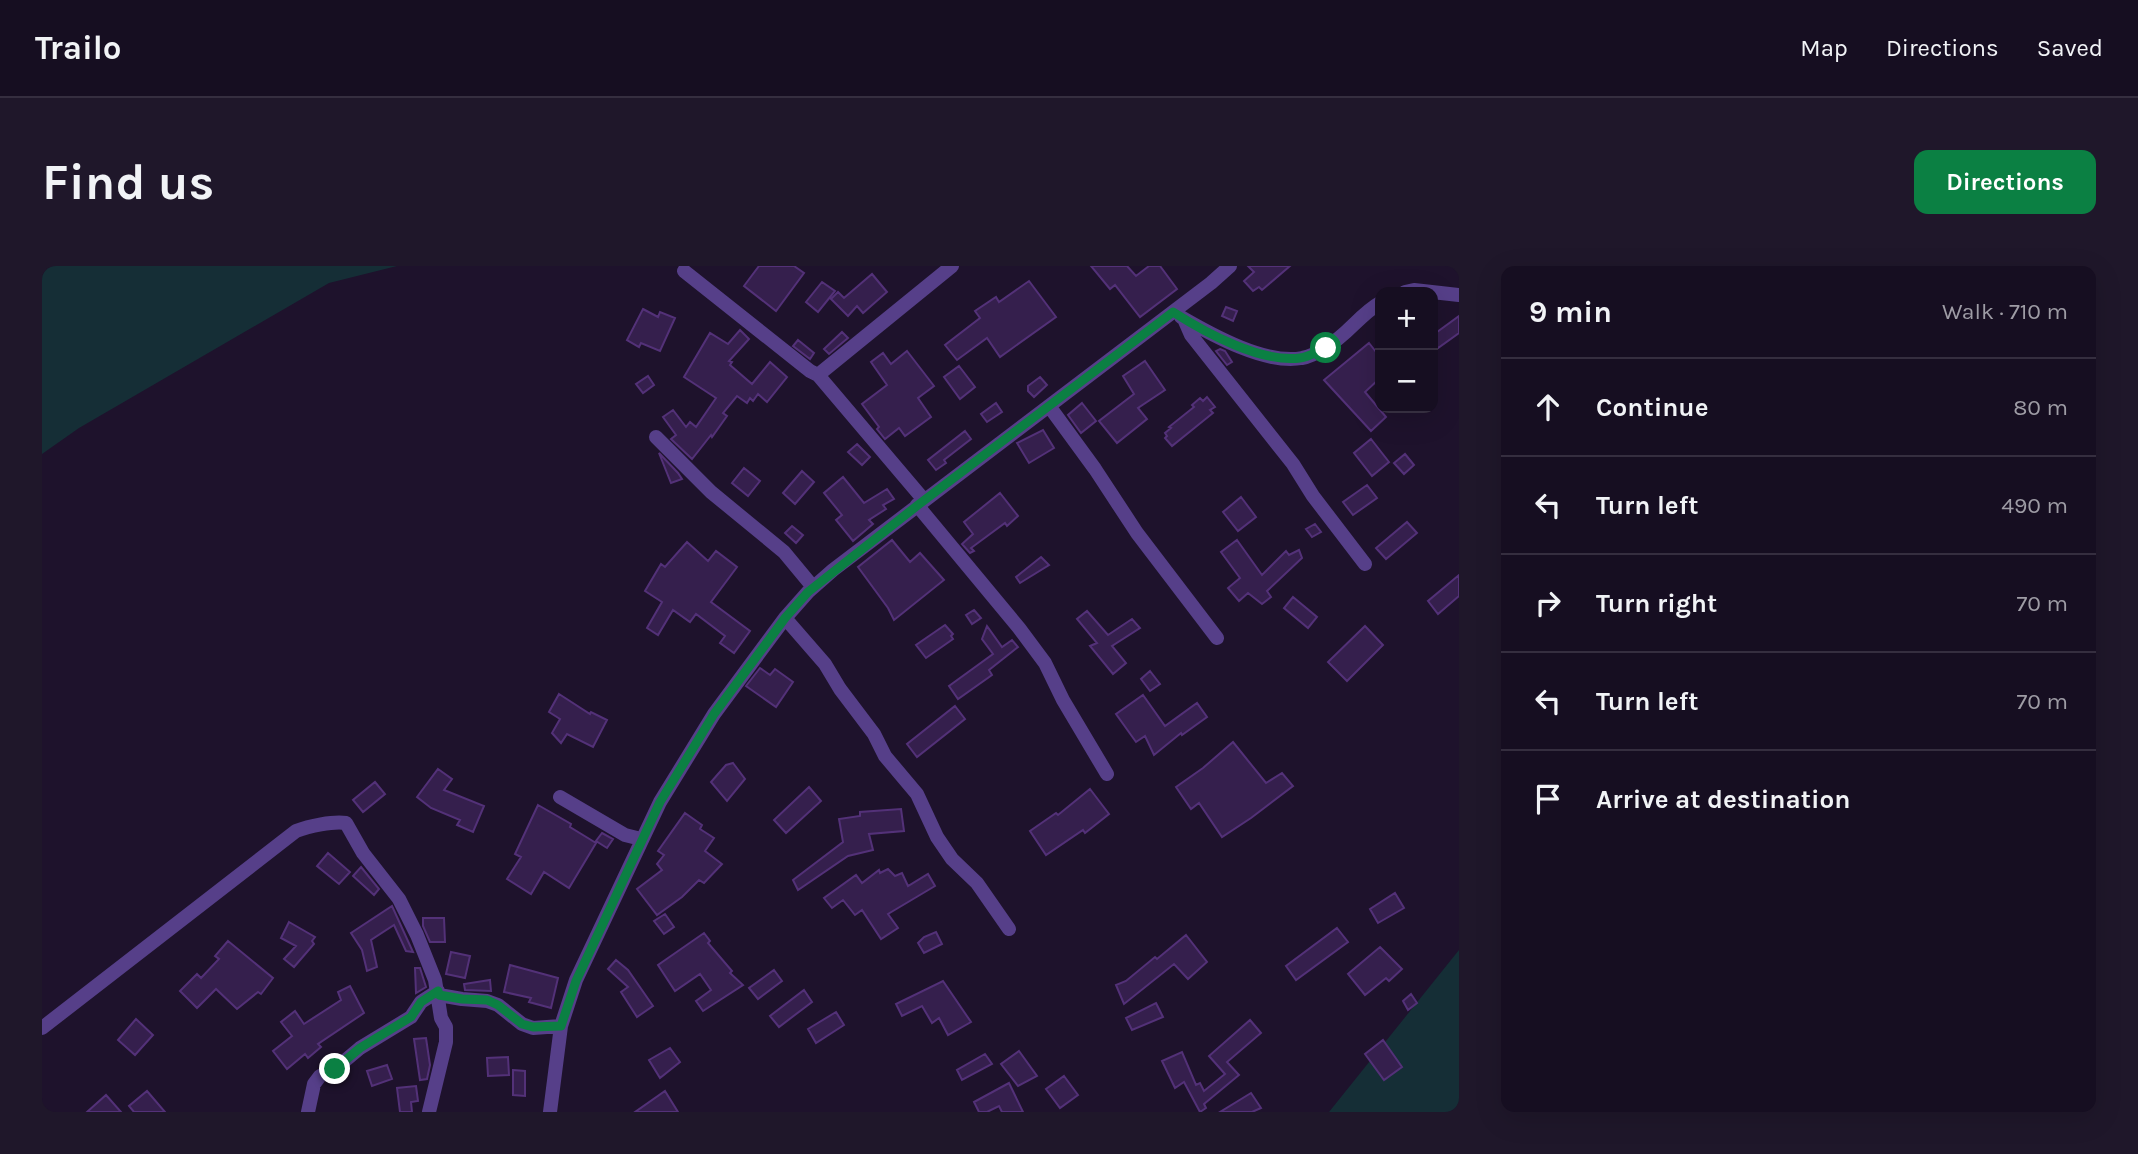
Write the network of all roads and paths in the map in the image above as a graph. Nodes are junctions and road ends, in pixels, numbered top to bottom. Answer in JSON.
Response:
{"nodes":[{"id":1,"x":952,"y":266,"type":"edge"},
{"id":2,"x":1230,"y":266,"type":"edge"},
{"id":3,"x":684,"y":271,"type":"dead end"},
{"id":4,"x":932,"y":272,"type":"edge"},
{"id":5,"x":1438,"y":293,"type":"edge"},
{"id":6,"x":1459,"y":295,"type":"edge"},
{"id":7,"x":1375,"y":308,"type":"edge"},
{"id":8,"x":1178,"y":316,"type":"junction"},
{"id":9,"x":818,"y":375,"type":"junction"},
{"id":10,"x":1049,"y":406,"type":"junction"},
{"id":11,"x":656,"y":437,"type":"dead end"},
{"id":12,"x":921,"y":503,"type":"junction"},
{"id":13,"x":1365,"y":564,"type":"dead end"},
{"id":14,"x":813,"y":587,"type":"junction"},
{"id":15,"x":785,"y":618,"type":"junction"},
{"id":16,"x":1217,"y":638,"type":"dead end"},
{"id":17,"x":1107,"y":774,"type":"dead end"},
{"id":18,"x":560,"y":797,"type":"dead end"},
{"id":19,"x":641,"y":839,"type":"junction"},
{"id":20,"x":1009,"y":929,"type":"dead end"},
{"id":21,"x":438,"y":993,"type":"junction"},
{"id":22,"x":561,"y":1026,"type":"junction"},
{"id":23,"x":42,"y":1028,"type":"edge"},
{"id":24,"x":308,"y":1112,"type":"edge"},
{"id":25,"x":429,"y":1112,"type":"edge"},
{"id":26,"x":550,"y":1112,"type":"edge"}],
"edges":[{"from":1,"to":4,"type":"street"},
{"from":2,"to":8,"type":"street"},
{"from":3,"to":9,"type":"street"},
{"from":4,"to":9,"type":"street"},
{"from":5,"to":6,"type":"street"},
{"from":7,"to":8,"type":"street"},
{"from":8,"to":10,"type":"street"},
{"from":8,"to":13,"type":"street"},
{"from":9,"to":12,"type":"street"},
{"from":10,"to":12,"type":"street"},
{"from":10,"to":16,"type":"street"},
{"from":11,"to":14,"type":"street"},
{"from":12,"to":14,"type":"street"},
{"from":12,"to":17,"type":"street"},
{"from":14,"to":15,"type":"street"},
{"from":15,"to":19,"type":"street"},
{"from":15,"to":20,"type":"street"},
{"from":18,"to":19,"type":"street"},
{"from":19,"to":22,"type":"street"},
{"from":21,"to":22,"type":"street"},
{"from":21,"to":23,"type":"street"},
{"from":21,"to":24,"type":"street"},
{"from":21,"to":25,"type":"street"},
{"from":22,"to":26,"type":"street"}]}
